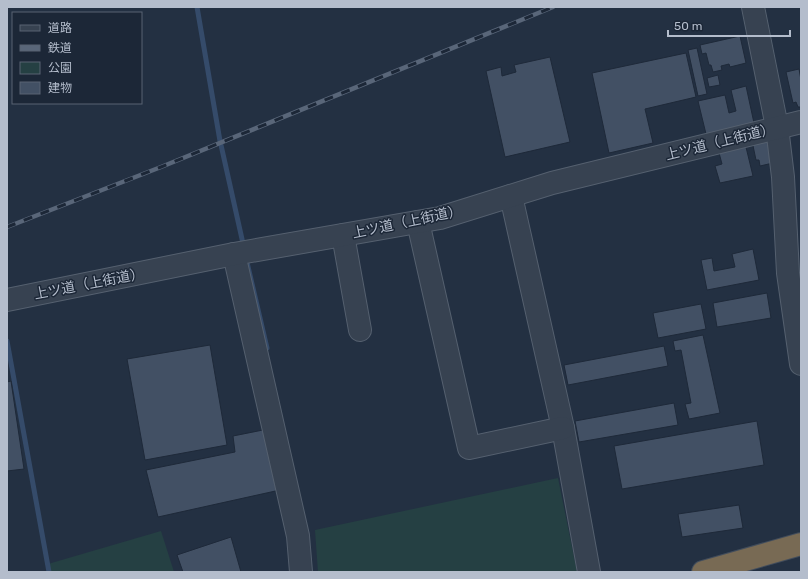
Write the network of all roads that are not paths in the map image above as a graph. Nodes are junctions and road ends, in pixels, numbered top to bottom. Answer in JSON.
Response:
{"nodes":[{"id":1,"x":753,"y":7,"type":"edge"},
{"id":2,"x":801,"y":122,"type":"edge"},
{"id":3,"x":777,"y":127,"type":"junction"},
{"id":4,"x":511,"y":196,"type":"junction"},
{"id":5,"x":418,"y":222,"type":"junction"},
{"id":6,"x":343,"y":235,"type":"junction"},
{"id":7,"x":234,"y":254,"type":"junction"},
{"id":8,"x":795,"y":283,"type":"edge"},
{"id":9,"x":7,"y":300,"type":"edge"},
{"id":10,"x":360,"y":330,"type":"dead end"},
{"id":11,"x":801,"y":360,"type":"edge"},
{"id":12,"x":563,"y":428,"type":"junction"},
{"id":13,"x":801,"y":544,"type":"edge"},
{"id":14,"x":301,"y":572,"type":"edge"},
{"id":15,"x":589,"y":572,"type":"edge"},
{"id":16,"x":704,"y":572,"type":"edge"}],
"edges":[{"from":1,"to":3,"type":"street"},
{"from":2,"to":3,"type":"street","name":"上ツ道（上街道）"},
{"from":3,"to":4,"type":"street","name":"上ツ道（上街道）"},
{"from":3,"to":8,"type":"street"},
{"from":4,"to":5,"type":"street","name":"上ツ道（上街道）"},
{"from":4,"to":12,"type":"street"},
{"from":5,"to":6,"type":"street","name":"上ツ道（上街道）"},
{"from":5,"to":12,"type":"street"},
{"from":6,"to":7,"type":"street","name":"上ツ道（上街道）"},
{"from":6,"to":10,"type":"street"},
{"from":7,"to":9,"type":"street","name":"上ツ道（上街道）"},
{"from":7,"to":14,"type":"street"},
{"from":8,"to":11,"type":"street"},
{"from":12,"to":15,"type":"street"},
{"from":13,"to":16,"type":"highway"}]}
